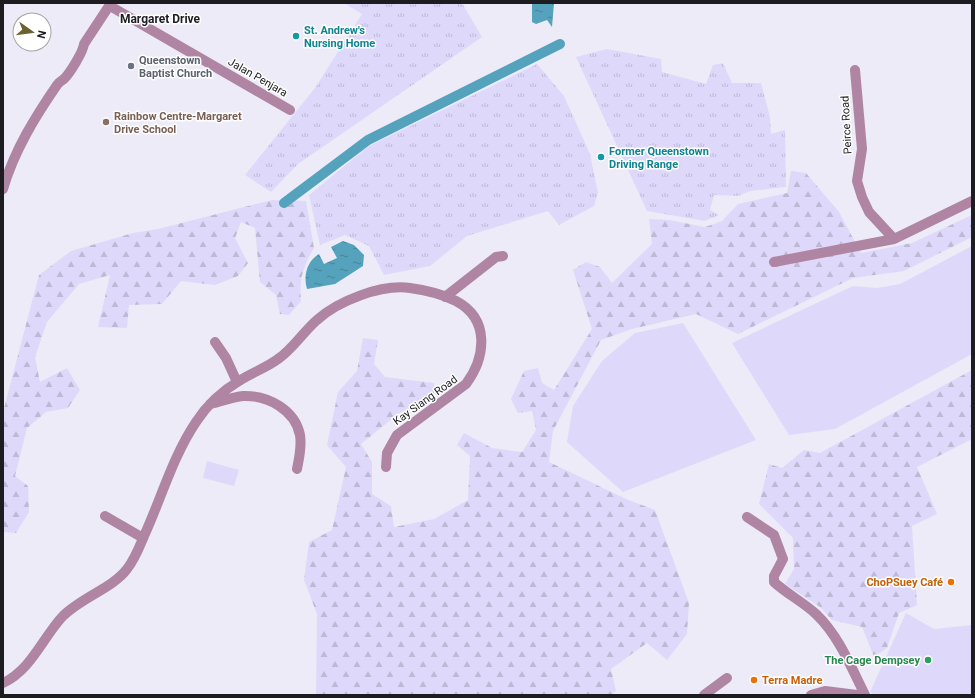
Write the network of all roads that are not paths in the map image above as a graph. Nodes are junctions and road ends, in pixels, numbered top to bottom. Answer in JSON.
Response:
{"nodes":[{"id":1,"x":110,"y":4,"type":"edge"},
{"id":2,"x":855,"y":70,"type":"dead end"},
{"id":3,"x":290,"y":110,"type":"dead end"},
{"id":4,"x":3,"y":189,"type":"edge"},
{"id":5,"x":972,"y":201,"type":"edge"},
{"id":6,"x":894,"y":239,"type":"junction"},
{"id":7,"x":503,"y":256,"type":"dead end"},
{"id":8,"x":774,"y":262,"type":"dead end"},
{"id":9,"x":445,"y":297,"type":"junction"},
{"id":10,"x":215,"y":342,"type":"dead end"},
{"id":11,"x":237,"y":382,"type":"junction"},
{"id":12,"x":210,"y":404,"type":"junction"},
{"id":13,"x":386,"y":467,"type":"dead end"},
{"id":14,"x":297,"y":469,"type":"dead end"},
{"id":15,"x":104,"y":516,"type":"dead end"},
{"id":16,"x":747,"y":517,"type":"dead end"},
{"id":17,"x":143,"y":538,"type":"junction"},
{"id":18,"x":727,"y":678,"type":"dead end"},
{"id":19,"x":3,"y":683,"type":"edge"},
{"id":20,"x":704,"y":695,"type":"edge"},
{"id":21,"x":812,"y":695,"type":"edge"},
{"id":22,"x":857,"y":695,"type":"edge"},
{"id":23,"x":865,"y":695,"type":"edge"}],
"edges":[{"from":1,"to":3,"type":"street","name":"Jalan Penjara"},
{"from":1,"to":4,"type":"street"},
{"from":2,"to":6,"type":"street","name":"Peirce Road"},
{"from":5,"to":6,"type":"street"},
{"from":6,"to":8,"type":"street"},
{"from":7,"to":9,"type":"street"},
{"from":9,"to":11,"type":"street","name":"Kay Siang Road"},
{"from":9,"to":13,"type":"street","name":"Kay Siang Road"},
{"from":10,"to":11,"type":"street"},
{"from":11,"to":12,"type":"street","name":"Kay Siang Road"},
{"from":12,"to":14,"type":"street"},
{"from":12,"to":17,"type":"street","name":"Kay Siang Road"},
{"from":15,"to":17,"type":"street"},
{"from":16,"to":23,"type":"street"},
{"from":17,"to":19,"type":"street","name":"Kay Siang Road"},
{"from":18,"to":20,"type":"street"},
{"from":21,"to":22,"type":"street"}]}
